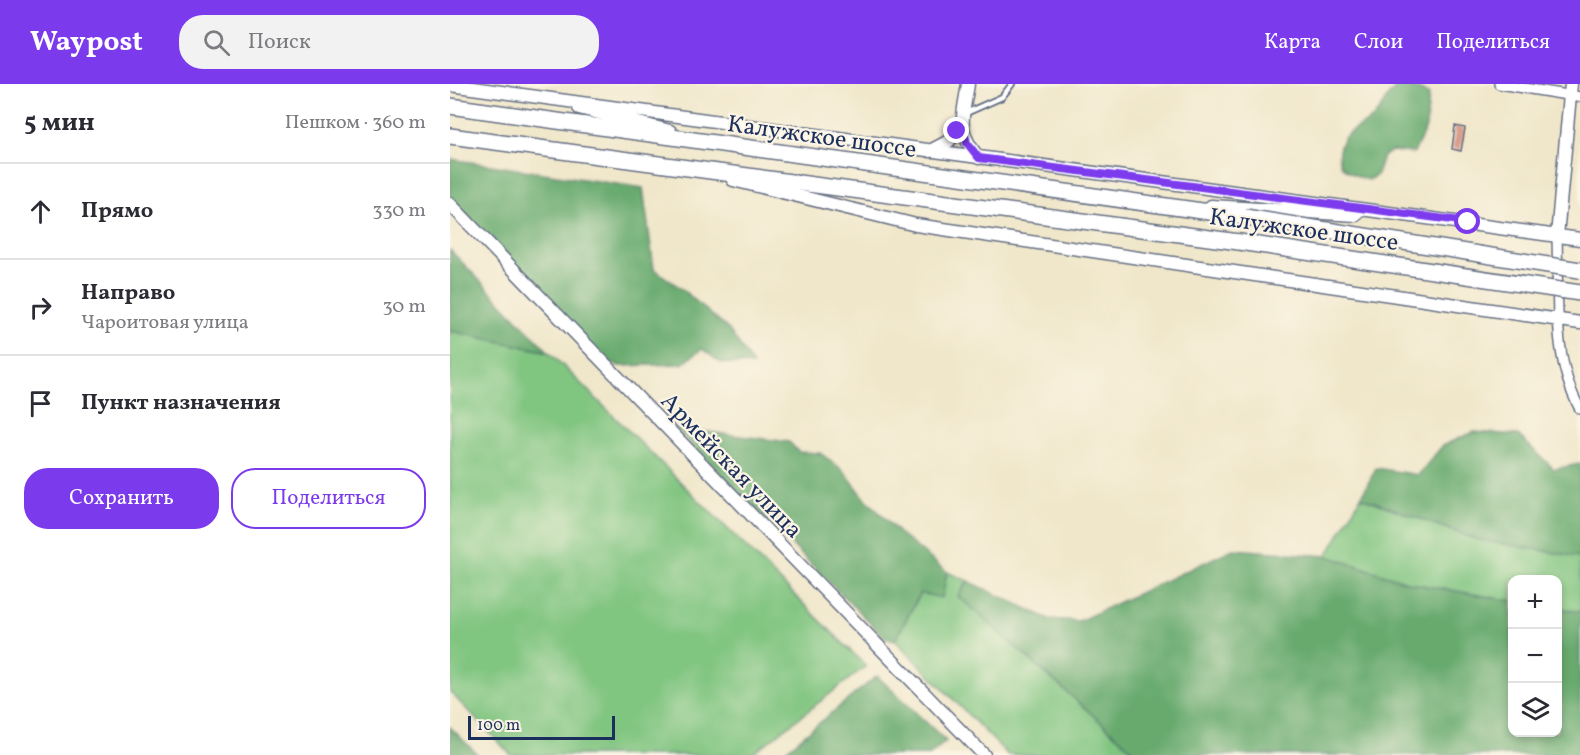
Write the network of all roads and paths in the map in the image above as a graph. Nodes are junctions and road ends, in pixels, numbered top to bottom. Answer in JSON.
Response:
{"nodes":[{"id":1,"x":968,"y":84,"type":"edge"},
{"id":2,"x":1012,"y":84,"type":"edge"},
{"id":3,"x":1499,"y":84,"type":"edge"},
{"id":4,"x":450,"y":85,"type":"edge"},
{"id":5,"x":511,"y":92,"type":"junction"},
{"id":6,"x":1573,"y":92,"type":"edge"},
{"id":7,"x":450,"y":106,"type":"edge"},
{"id":8,"x":963,"y":119,"type":"junction"},
{"id":9,"x":453,"y":137,"type":"edge"},
{"id":10,"x":732,"y":146,"type":"junction"},
{"id":11,"x":929,"y":151,"type":"junction"},
{"id":12,"x":979,"y":158,"type":"junction"},
{"id":13,"x":680,"y":167,"type":"junction"},
{"id":14,"x":1120,"y":200,"type":"junction"},
{"id":15,"x":450,"y":204,"type":"edge"},
{"id":16,"x":1468,"y":222,"type":"junction"},
{"id":17,"x":1557,"y":236,"type":"junction"},
{"id":18,"x":1580,"y":239,"type":"edge"},
{"id":19,"x":1580,"y":270,"type":"edge"},
{"id":20,"x":1580,"y":293,"type":"edge"},
{"id":21,"x":1559,"y":320,"type":"junction"},
{"id":22,"x":1580,"y":323,"type":"edge"},
{"id":23,"x":1580,"y":409,"type":"edge"},
{"id":24,"x":984,"y":755,"type":"edge"}],
"edges":[{"from":1,"to":8,"type":"street"},
{"from":2,"to":8,"type":"lane"},
{"from":3,"to":6,"type":"street"},
{"from":4,"to":5,"type":"street"},
{"from":5,"to":10,"type":"street"},
{"from":5,"to":11,"type":"street"},
{"from":6,"to":17,"type":"street"},
{"from":7,"to":10,"type":"highway","name":"Калужское шоссе"},
{"from":8,"to":11,"type":"street"},
{"from":8,"to":12,"type":"street"},
{"from":9,"to":13,"type":"highway","name":"Калужское шоссе"},
{"from":10,"to":14,"type":"highway","name":"Калужское шоссе"},
{"from":11,"to":12,"type":"street"},
{"from":12,"to":16,"type":"street"},
{"from":13,"to":20,"type":"highway","name":"Калужское шоссе","bridge":true},
{"from":13,"to":21,"type":"street"},
{"from":14,"to":16,"type":"street"},
{"from":14,"to":19,"type":"highway","name":"Калужское шоссе","bridge":true},
{"from":15,"to":24,"type":"street","name":"Армейская улица"},
{"from":16,"to":17,"type":"street"},
{"from":17,"to":18,"type":"street"},
{"from":17,"to":21,"type":"street"},
{"from":21,"to":22,"type":"street"},
{"from":21,"to":23,"type":"street"}]}
